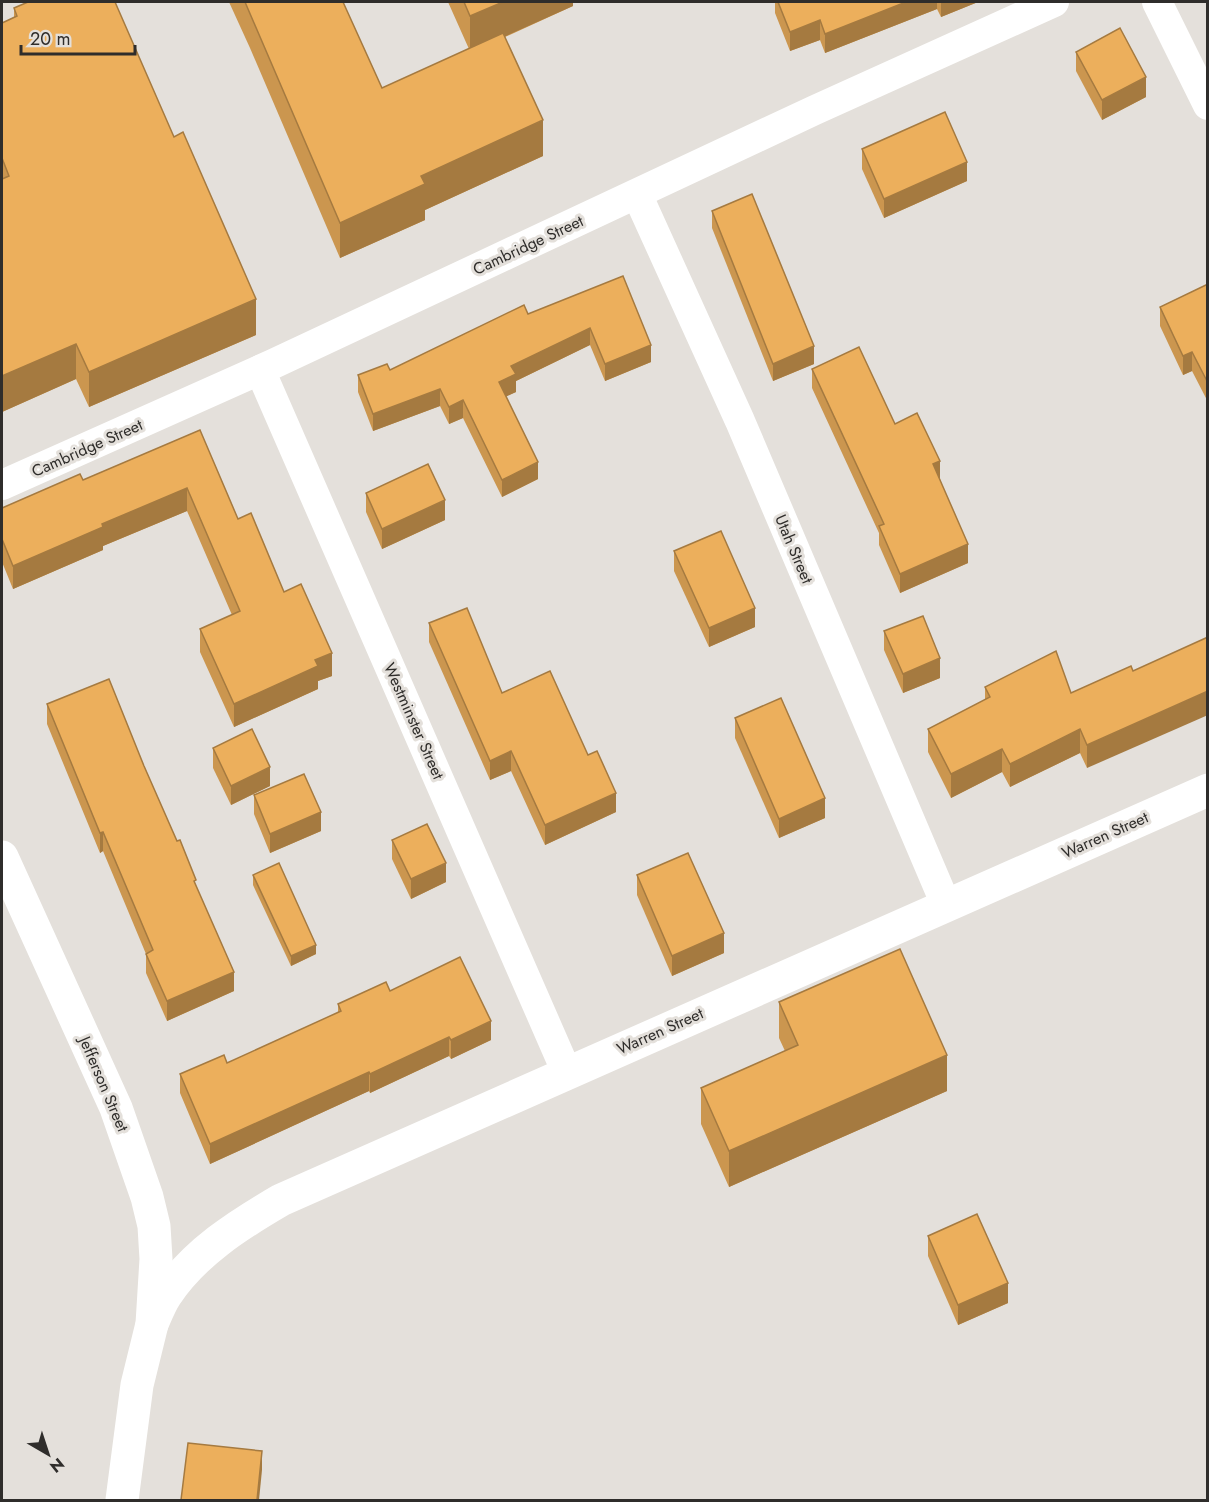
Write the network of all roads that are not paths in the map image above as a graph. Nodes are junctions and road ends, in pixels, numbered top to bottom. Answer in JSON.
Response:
{"nodes":[{"id":1,"x":1054,"y":2,"type":"edge"},
{"id":2,"x":1157,"y":2,"type":"edge"},
{"id":3,"x":1208,"y":105,"type":"edge"},
{"id":4,"x":637,"y":194,"type":"junction"},
{"id":5,"x":260,"y":370,"type":"junction"},
{"id":6,"x":2,"y":485,"type":"edge"},
{"id":7,"x":1208,"y":790,"type":"edge"},
{"id":8,"x":2,"y":857,"type":"edge"},
{"id":9,"x":946,"y":905,"type":"junction"},
{"id":10,"x":567,"y":1072,"type":"junction"},
{"id":11,"x":152,"y":1324,"type":"junction"},
{"id":12,"x":122,"y":1500,"type":"edge"}],
"edges":[{"from":1,"to":4,"type":"street","name":"Cambridge Street"},
{"from":2,"to":3,"type":"street"},
{"from":4,"to":5,"type":"street","name":"Cambridge Street"},
{"from":4,"to":9,"type":"street","name":"Utah Street"},
{"from":5,"to":6,"type":"street","name":"Cambridge Street"},
{"from":5,"to":10,"type":"street","name":"Westminster Street"},
{"from":7,"to":9,"type":"street","name":"Warren Street"},
{"from":8,"to":11,"type":"street","name":"Jefferson Street"},
{"from":9,"to":10,"type":"street","name":"Warren Street"},
{"from":10,"to":11,"type":"street","name":"Warren Street"},
{"from":11,"to":12,"type":"street"}]}
